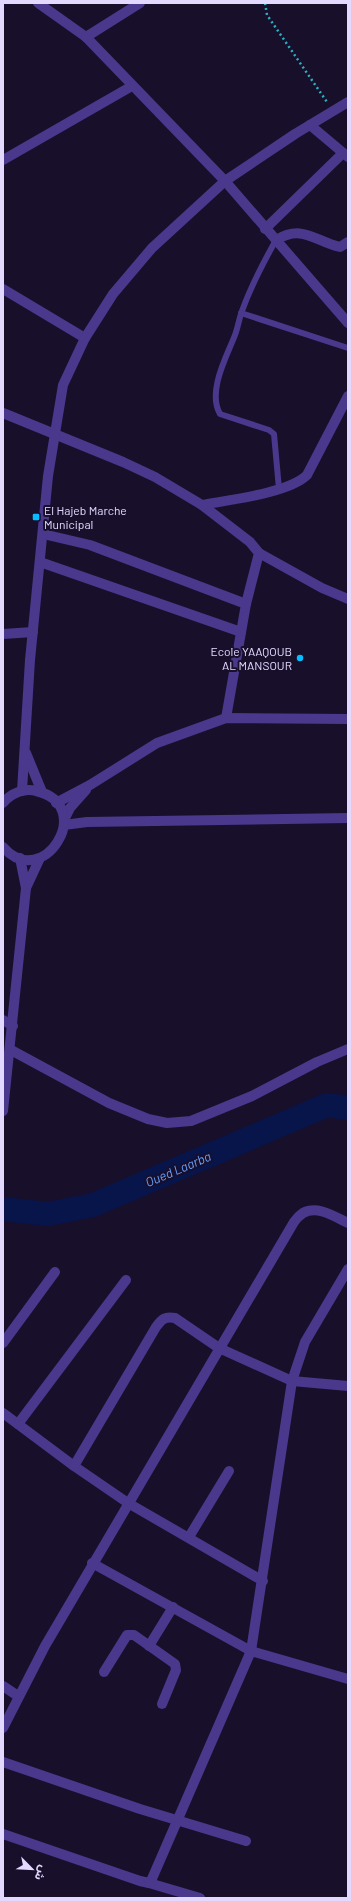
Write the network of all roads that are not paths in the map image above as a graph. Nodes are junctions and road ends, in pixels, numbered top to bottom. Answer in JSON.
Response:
{"nodes":[{"id":1,"x":38,"y":3,"type":"edge"},
{"id":2,"x":140,"y":3,"type":"edge"},
{"id":3,"x":86,"y":37,"type":"junction"},
{"id":4,"x":132,"y":86,"type":"junction"},
{"id":5,"x":348,"y":102,"type":"edge"},
{"id":6,"x":310,"y":125,"type":"junction"},
{"id":7,"x":346,"y":155,"type":"edge"},
{"id":8,"x":3,"y":160,"type":"edge"},
{"id":9,"x":225,"y":181,"type":"junction"},
{"id":10,"x":265,"y":229,"type":"junction"},
{"id":11,"x":276,"y":240,"type":"junction"},
{"id":12,"x":348,"y":242,"type":"edge"},
{"id":13,"x":3,"y":289,"type":"edge"},
{"id":14,"x":241,"y":313,"type":"junction"},
{"id":15,"x":348,"y":323,"type":"edge"},
{"id":16,"x":85,"y":338,"type":"junction"},
{"id":17,"x":348,"y":348,"type":"edge"},
{"id":18,"x":348,"y":396,"type":"edge"},
{"id":19,"x":3,"y":413,"type":"edge"},
{"id":20,"x":54,"y":435,"type":"junction"},
{"id":21,"x":279,"y":489,"type":"junction"},
{"id":22,"x":202,"y":505,"type":"junction"},
{"id":23,"x":42,"y":534,"type":"junction"},
{"id":24,"x":259,"y":553,"type":"junction"},
{"id":25,"x":40,"y":562,"type":"junction"},
{"id":26,"x":348,"y":599,"type":"edge"},
{"id":27,"x":246,"y":604,"type":"junction"},
{"id":28,"x":33,"y":632,"type":"junction"},
{"id":29,"x":241,"y":632,"type":"junction"},
{"id":30,"x":3,"y":634,"type":"edge"},
{"id":31,"x":226,"y":718,"type":"junction"},
{"id":32,"x":348,"y":719,"type":"edge"},
{"id":33,"x":25,"y":750,"type":"junction"},
{"id":34,"x":90,"y":786,"type":"junction"},
{"id":35,"x":22,"y":791,"type":"junction"},
{"id":36,"x":42,"y":792,"type":"junction"},
{"id":37,"x":3,"y":802,"type":"edge"},
{"id":38,"x":56,"y":803,"type":"junction"},
{"id":39,"x":348,"y":818,"type":"edge"},
{"id":40,"x":64,"y":823,"type":"junction"},
{"id":41,"x":3,"y":847,"type":"edge"},
{"id":42,"x":20,"y":858,"type":"junction"},
{"id":43,"x":40,"y":858,"type":"junction"},
{"id":44,"x":26,"y":888,"type":"junction"},
{"id":45,"x":3,"y":1020,"type":"edge"},
{"id":46,"x":13,"y":1026,"type":"junction"},
{"id":47,"x":348,"y":1049,"type":"edge"},
{"id":48,"x":11,"y":1050,"type":"junction"},
{"id":49,"x":3,"y":1111,"type":"edge"},
{"id":50,"x":348,"y":1223,"type":"edge"},
{"id":51,"x":348,"y":1269,"type":"edge"},
{"id":52,"x":55,"y":1272,"type":"dead end"},
{"id":53,"x":126,"y":1280,"type":"dead end"},
{"id":54,"x":3,"y":1344,"type":"edge"},
{"id":55,"x":219,"y":1348,"type":"junction"},
{"id":56,"x":292,"y":1381,"type":"junction"},
{"id":57,"x":348,"y":1386,"type":"edge"},
{"id":58,"x":3,"y":1413,"type":"edge"},
{"id":59,"x":18,"y":1424,"type":"junction"},
{"id":60,"x":74,"y":1466,"type":"junction"},
{"id":61,"x":229,"y":1471,"type":"dead end"},
{"id":62,"x":128,"y":1503,"type":"junction"},
{"id":63,"x":189,"y":1537,"type":"junction"},
{"id":64,"x":92,"y":1563,"type":"junction"},
{"id":65,"x":263,"y":1581,"type":"junction"},
{"id":66,"x":173,"y":1607,"type":"junction"},
{"id":67,"x":149,"y":1646,"type":"junction"},
{"id":68,"x":251,"y":1651,"type":"junction"},
{"id":69,"x":104,"y":1672,"type":"dead end"},
{"id":70,"x":348,"y":1679,"type":"edge"},
{"id":71,"x":3,"y":1686,"type":"edge"},
{"id":72,"x":18,"y":1696,"type":"junction"},
{"id":73,"x":162,"y":1704,"type":"dead end"},
{"id":74,"x":3,"y":1728,"type":"edge"},
{"id":75,"x":3,"y":1762,"type":"edge"},
{"id":76,"x":178,"y":1821,"type":"junction"},
{"id":77,"x":3,"y":1834,"type":"edge"},
{"id":78,"x":246,"y":1841,"type":"dead end"},
{"id":79,"x":149,"y":1883,"type":"junction"},
{"id":80,"x":200,"y":1898,"type":"edge"}],
"edges":[{"from":1,"to":3,"type":"street"},
{"from":2,"to":3,"type":"street"},
{"from":3,"to":4,"type":"street"},
{"from":4,"to":8,"type":"street"},
{"from":4,"to":9,"type":"street"},
{"from":5,"to":6,"type":"street"},
{"from":6,"to":7,"type":"street"},
{"from":6,"to":9,"type":"street"},
{"from":7,"to":10,"type":"street"},
{"from":9,"to":10,"type":"street"},
{"from":9,"to":16,"type":"street"},
{"from":10,"to":11,"type":"street"},
{"from":11,"to":12,"type":"street"},
{"from":11,"to":14,"type":"lane"},
{"from":11,"to":15,"type":"street"},
{"from":13,"to":16,"type":"street"},
{"from":14,"to":17,"type":"lane"},
{"from":14,"to":21,"type":"lane"},
{"from":16,"to":20,"type":"street"},
{"from":18,"to":21,"type":"street"},
{"from":19,"to":20,"type":"street"},
{"from":20,"to":22,"type":"street"},
{"from":20,"to":23,"type":"street"},
{"from":21,"to":22,"type":"street"},
{"from":22,"to":24,"type":"street"},
{"from":23,"to":25,"type":"street"},
{"from":23,"to":27,"type":"street"},
{"from":24,"to":26,"type":"street"},
{"from":24,"to":27,"type":"street"},
{"from":25,"to":28,"type":"street"},
{"from":25,"to":29,"type":"street"},
{"from":27,"to":29,"type":"street"},
{"from":28,"to":30,"type":"street"},
{"from":28,"to":33,"type":"street"},
{"from":29,"to":31,"type":"street"},
{"from":31,"to":32,"type":"street"},
{"from":31,"to":34,"type":"street"},
{"from":33,"to":35,"type":"street"},
{"from":33,"to":36,"type":"street"},
{"from":34,"to":38,"type":"street"},
{"from":34,"to":40,"type":"street"},
{"from":35,"to":36,"type":"street"},
{"from":35,"to":37,"type":"street"},
{"from":36,"to":38,"type":"street"},
{"from":38,"to":40,"type":"street"},
{"from":39,"to":40,"type":"street"},
{"from":40,"to":43,"type":"street"},
{"from":41,"to":42,"type":"street"},
{"from":42,"to":43,"type":"street"},
{"from":42,"to":44,"type":"street"},
{"from":43,"to":44,"type":"street"},
{"from":44,"to":46,"type":"street"},
{"from":45,"to":46,"type":"street"},
{"from":46,"to":48,"type":"street"},
{"from":47,"to":48,"type":"street"},
{"from":48,"to":49,"type":"street"},
{"from":50,"to":55,"type":"street"},
{"from":51,"to":56,"type":"street"},
{"from":52,"to":54,"type":"street"},
{"from":53,"to":59,"type":"street"},
{"from":55,"to":56,"type":"street"},
{"from":55,"to":60,"type":"street"},
{"from":55,"to":62,"type":"street"},
{"from":56,"to":57,"type":"street"},
{"from":56,"to":65,"type":"street"},
{"from":58,"to":59,"type":"street"},
{"from":59,"to":60,"type":"street"},
{"from":60,"to":62,"type":"street"},
{"from":61,"to":63,"type":"street"},
{"from":62,"to":63,"type":"street"},
{"from":62,"to":64,"type":"street"},
{"from":63,"to":65,"type":"street"},
{"from":64,"to":66,"type":"street"},
{"from":64,"to":72,"type":"street"},
{"from":65,"to":68,"type":"street"},
{"from":66,"to":67,"type":"street"},
{"from":66,"to":68,"type":"street"},
{"from":67,"to":69,"type":"street"},
{"from":67,"to":73,"type":"street"},
{"from":68,"to":70,"type":"street"},
{"from":68,"to":76,"type":"street"},
{"from":71,"to":72,"type":"street"},
{"from":72,"to":74,"type":"street"},
{"from":75,"to":76,"type":"street"},
{"from":76,"to":78,"type":"street"},
{"from":76,"to":79,"type":"street"},
{"from":77,"to":79,"type":"street"},
{"from":79,"to":80,"type":"street"}]}
